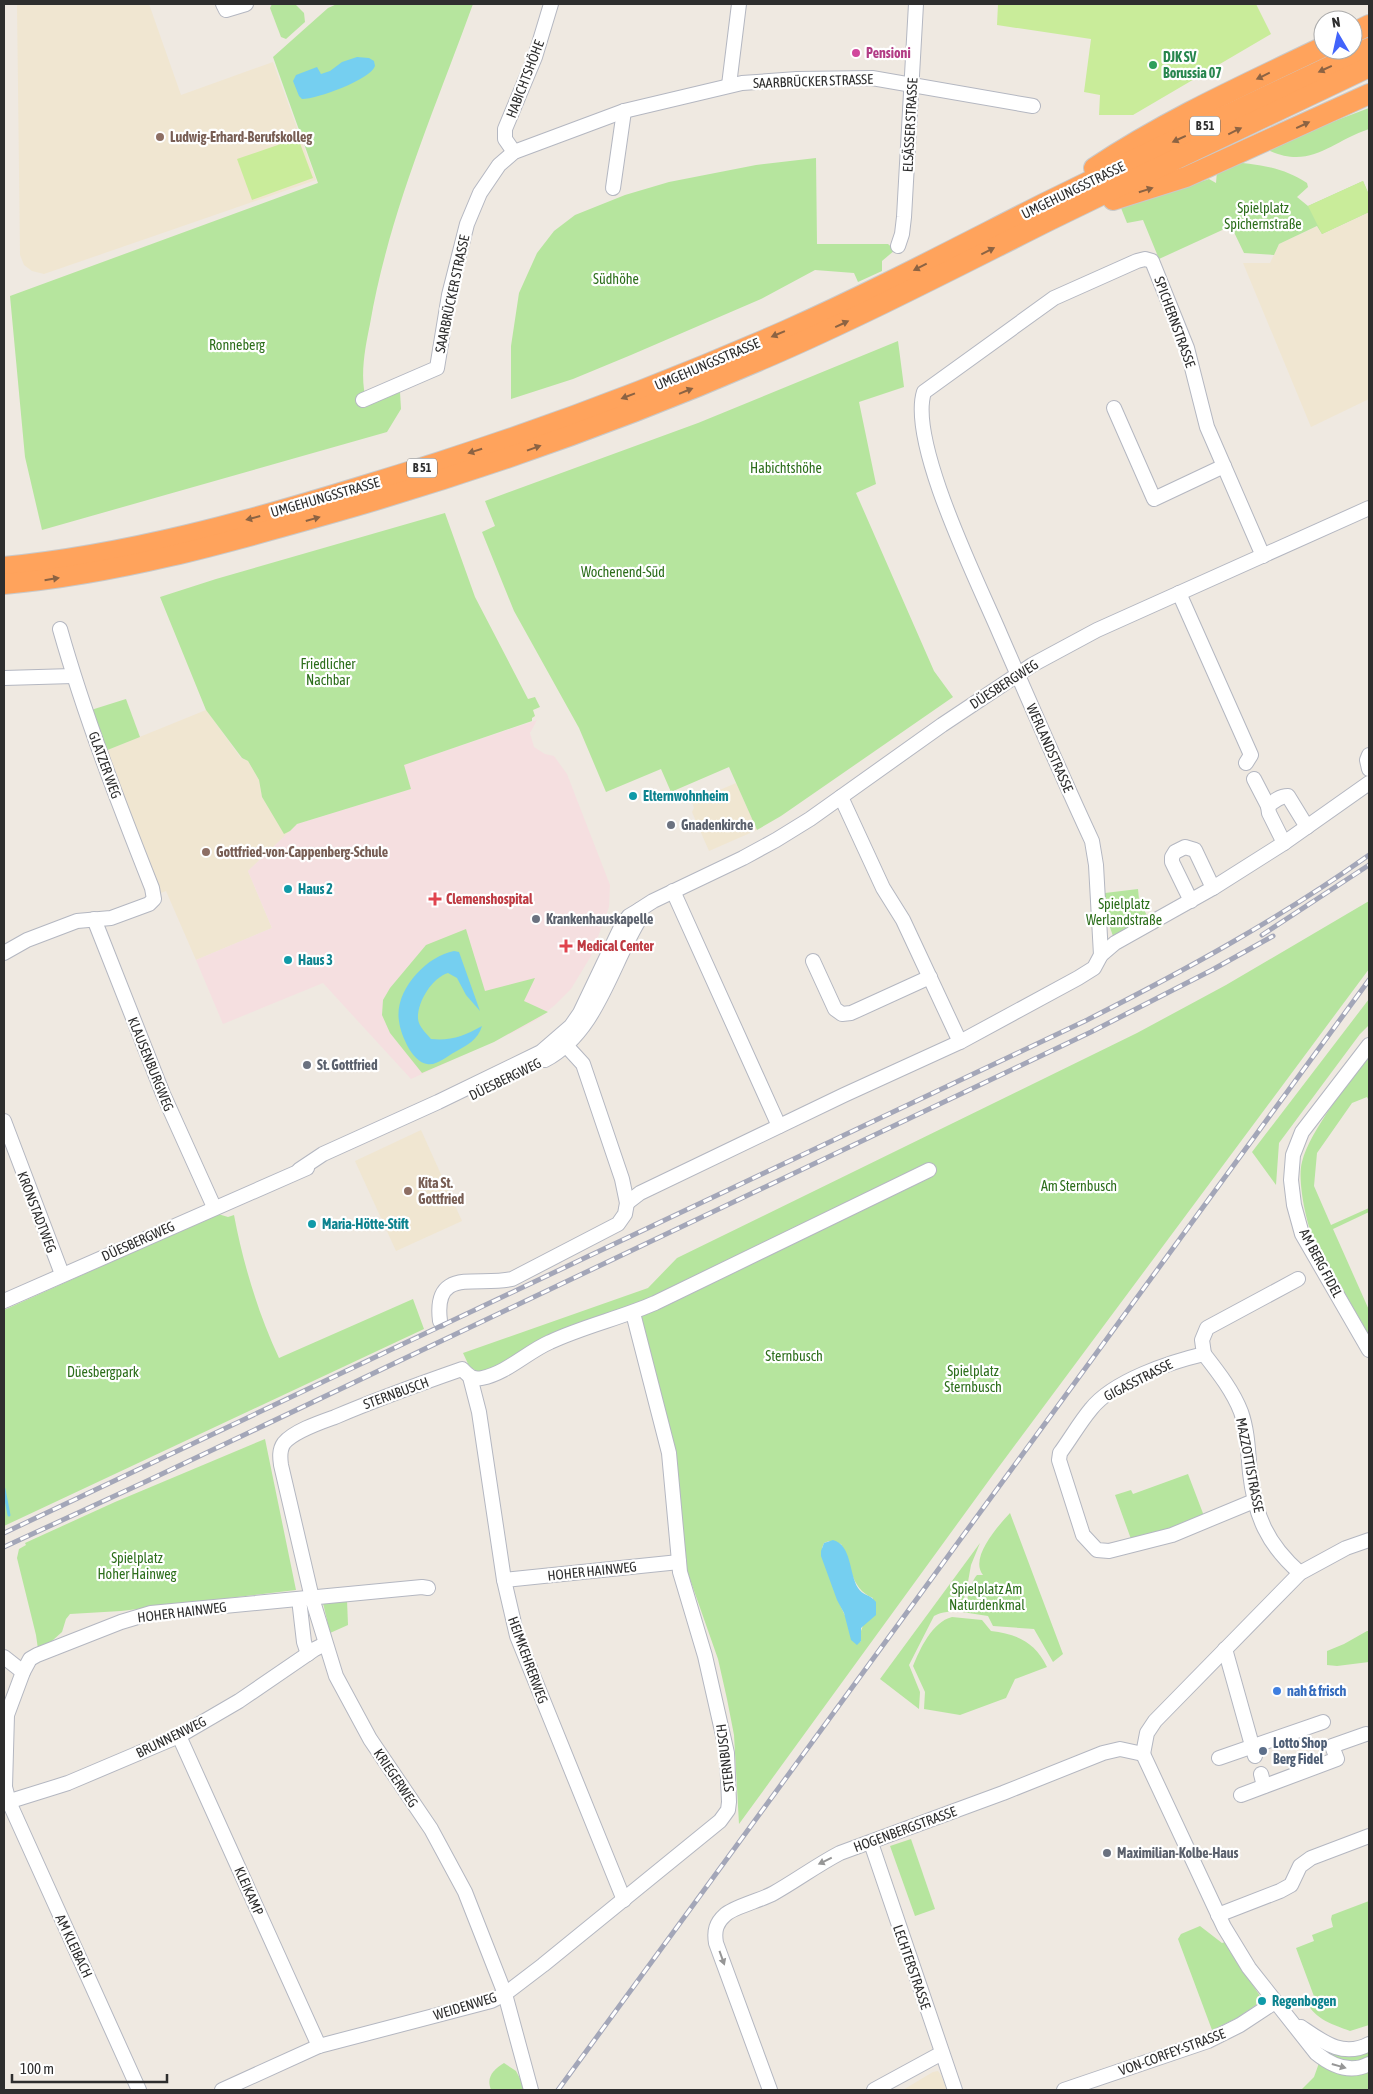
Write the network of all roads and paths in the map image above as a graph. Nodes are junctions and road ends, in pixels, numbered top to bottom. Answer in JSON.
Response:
{"nodes":[{"id":1,"x":223,"y":4,"type":"edge"},
{"id":2,"x":246,"y":4,"type":"edge"},
{"id":3,"x":551,"y":4,"type":"edge"},
{"id":4,"x":739,"y":4,"type":"edge"},
{"id":5,"x":916,"y":4,"type":"edge"},
{"id":6,"x":1369,"y":48,"type":"edge"},
{"id":7,"x":1313,"y":52,"type":"edge"},
{"id":8,"x":1369,"y":67,"type":"edge"},
{"id":9,"x":913,"y":84,"type":"junction"},
{"id":10,"x":729,"y":85,"type":"junction"},
{"id":11,"x":1369,"y":94,"type":"edge"},
{"id":12,"x":1033,"y":106,"type":"dead end"},
{"id":13,"x":624,"y":111,"type":"junction"},
{"id":14,"x":514,"y":152,"type":"junction"},
{"id":15,"x":613,"y":188,"type":"dead end"},
{"id":16,"x":1045,"y":213,"type":"junction"},
{"id":17,"x":898,"y":246,"type":"dead end"},
{"id":18,"x":924,"y":392,"type":"joint"},
{"id":19,"x":363,"y":400,"type":"dead end"},
{"id":20,"x":1114,"y":408,"type":"dead end"},
{"id":21,"x":1224,"y":466,"type":"junction"},
{"id":22,"x":1369,"y":508,"type":"edge"},
{"id":23,"x":1263,"y":556,"type":"junction"},
{"id":24,"x":4,"y":567,"type":"edge"},
{"id":25,"x":4,"y":584,"type":"edge"},
{"id":26,"x":1179,"y":592,"type":"junction"},
{"id":27,"x":60,"y":629,"type":"dead end"},
{"id":28,"x":1017,"y":675,"type":"junction"},
{"id":29,"x":73,"y":676,"type":"junction"},
{"id":30,"x":4,"y":678,"type":"edge"},
{"id":31,"x":1369,"y":756,"type":"edge"},
{"id":32,"x":1246,"y":764,"type":"dead end"},
{"id":33,"x":1369,"y":769,"type":"edge"},
{"id":34,"x":1254,"y":779,"type":"dead end"},
{"id":35,"x":1369,"y":783,"type":"edge"},
{"id":36,"x":841,"y":797,"type":"junction"},
{"id":37,"x":1268,"y":806,"type":"junction"},
{"id":38,"x":1307,"y":827,"type":"junction"},
{"id":39,"x":1284,"y":843,"type":"junction"},
{"id":40,"x":1213,"y":888,"type":"junction"},
{"id":41,"x":673,"y":891,"type":"junction"},
{"id":42,"x":1191,"y":901,"type":"junction"},
{"id":43,"x":94,"y":919,"type":"junction"},
{"id":44,"x":4,"y":953,"type":"edge"},
{"id":45,"x":1101,"y":955,"type":"junction"},
{"id":46,"x":812,"y":961,"type":"dead end"},
{"id":47,"x":930,"y":977,"type":"junction"},
{"id":48,"x":563,"y":1041,"type":"junction"},
{"id":49,"x":960,"y":1042,"type":"junction"},
{"id":50,"x":1369,"y":1044,"type":"edge"},
{"id":51,"x":4,"y":1121,"type":"edge"},
{"id":52,"x":779,"y":1126,"type":"junction"},
{"id":53,"x":929,"y":1170,"type":"dead end"},
{"id":54,"x":627,"y":1203,"type":"junction"},
{"id":55,"x":214,"y":1207,"type":"junction"},
{"id":56,"x":62,"y":1274,"type":"junction"},
{"id":57,"x":1298,"y":1278,"type":"dead end"},
{"id":58,"x":4,"y":1300,"type":"edge"},
{"id":59,"x":633,"y":1313,"type":"junction"},
{"id":60,"x":440,"y":1321,"type":"dead end"},
{"id":61,"x":1369,"y":1350,"type":"edge"},
{"id":62,"x":1204,"y":1354,"type":"junction"},
{"id":63,"x":470,"y":1377,"type":"junction"},
{"id":64,"x":280,"y":1458,"type":"joint"},
{"id":65,"x":1254,"y":1501,"type":"junction"},
{"id":66,"x":1369,"y":1540,"type":"edge"},
{"id":67,"x":679,"y":1562,"type":"junction"},
{"id":68,"x":1300,"y":1572,"type":"junction"},
{"id":69,"x":504,"y":1580,"type":"junction"},
{"id":70,"x":428,"y":1588,"type":"dead end"},
{"id":71,"x":306,"y":1599,"type":"junction"},
{"id":72,"x":325,"y":1644,"type":"junction"},
{"id":73,"x":1225,"y":1649,"type":"junction"},
{"id":74,"x":308,"y":1654,"type":"junction"},
{"id":75,"x":4,"y":1657,"type":"edge"},
{"id":76,"x":23,"y":1672,"type":"junction"},
{"id":77,"x":1323,"y":1722,"type":"dead end"},
{"id":78,"x":1366,"y":1734,"type":"dead end"},
{"id":79,"x":179,"y":1736,"type":"junction"},
{"id":80,"x":1254,"y":1751,"type":"junction"},
{"id":81,"x":1143,"y":1754,"type":"junction"},
{"id":82,"x":1219,"y":1758,"type":"dead end"},
{"id":83,"x":1241,"y":1795,"type":"dead end"},
{"id":84,"x":6,"y":1803,"type":"edge"},
{"id":85,"x":720,"y":1821,"type":"joint"},
{"id":86,"x":1369,"y":1836,"type":"edge"},
{"id":87,"x":871,"y":1843,"type":"junction"},
{"id":88,"x":624,"y":1900,"type":"junction"},
{"id":89,"x":1218,"y":1915,"type":"junction"},
{"id":90,"x":505,"y":1994,"type":"junction"},
{"id":91,"x":1275,"y":2002,"type":"junction"},
{"id":92,"x":1292,"y":2022,"type":"junction"},
{"id":93,"x":1369,"y":2044,"type":"edge"},
{"id":94,"x":319,"y":2046,"type":"junction"},
{"id":95,"x":942,"y":2054,"type":"junction"},
{"id":96,"x":1367,"y":2065,"type":"edge"},
{"id":97,"x":139,"y":2090,"type":"edge"},
{"id":98,"x":222,"y":2090,"type":"edge"},
{"id":99,"x":531,"y":2090,"type":"edge"},
{"id":100,"x":770,"y":2090,"type":"edge"},
{"id":101,"x":874,"y":2090,"type":"edge"},
{"id":102,"x":955,"y":2090,"type":"edge"},
{"id":103,"x":1064,"y":2090,"type":"edge"}],
"edges":[{"from":1,"to":2,"type":"street"},
{"from":3,"to":14,"type":"street","name":"HABICHTSHÖHE"},
{"from":4,"to":10,"type":"street"},
{"from":5,"to":9,"type":"street","name":"ELSÄSSER STRASSE"},
{"from":6,"to":16,"type":"highway","name":"UMGEHUNGSSTRASSE","number":"B 51","one_way":true},
{"from":7,"to":16,"type":"highway","one_way":true},
{"from":16,"to":8,"type":"highway","name":"UMGEHUNGSSTRASSE","number":"B 51","one_way":true},
{"from":9,"to":10,"type":"street","name":"SAARBRÜCKER STRASSE"},
{"from":9,"to":12,"type":"street","name":"SAARBRÜCKER STRASSE"},
{"from":9,"to":17,"type":"street","name":"ELSÄSSER STRASSE"},
{"from":10,"to":13,"type":"street","name":"SAARBRÜCKER STRASSE"},
{"from":16,"to":11,"type":"highway","one_way":true},
{"from":13,"to":14,"type":"street","name":"SAARBRÜCKER STRASSE"},
{"from":13,"to":15,"type":"street"},
{"from":14,"to":19,"type":"street","name":"SAARBRÜCKER STRASSE"},
{"from":16,"to":24,"type":"highway","name":"UMGEHUNGSSTRASSE","number":"B 51","one_way":true},
{"from":25,"to":16,"type":"highway","name":"UMGEHUNGSSTRASSE","number":"B 51","one_way":true},
{"from":18,"to":21,"type":"street","name":"SPICHERNSTRASSE"},
{"from":18,"to":28,"type":"street","name":"WERLANDSTRASSE"},
{"from":20,"to":21,"type":"street"},
{"from":21,"to":23,"type":"street","name":"SPICHERNSTRASSE"},
{"from":22,"to":23,"type":"street","name":"DÜESBERGWEG"},
{"from":23,"to":26,"type":"street","name":"DÜESBERGWEG"},
{"from":26,"to":28,"type":"street","name":"DÜESBERGWEG"},
{"from":26,"to":32,"type":"street"},
{"from":27,"to":29,"type":"street","name":"GLATZER WEG"},
{"from":28,"to":36,"type":"street","name":"DÜESBERGWEG"},
{"from":28,"to":45,"type":"street","name":"WERLANDSTRASSE"},
{"from":29,"to":30,"type":"street"},
{"from":29,"to":43,"type":"street","name":"GLATZER WEG"},
{"from":31,"to":33,"type":"street"},
{"from":34,"to":37,"type":"street"},
{"from":35,"to":38,"type":"street"},
{"from":36,"to":41,"type":"street","name":"DÜESBERGWEG"},
{"from":36,"to":47,"type":"street"},
{"from":37,"to":38,"type":"street"},
{"from":37,"to":39,"type":"street"},
{"from":38,"to":39,"type":"street"},
{"from":39,"to":40,"type":"street"},
{"from":40,"to":42,"type":"street"},
{"from":40,"to":42,"type":"street"},
{"from":41,"to":48,"type":"street","name":"DÜESBERGWEG"},
{"from":41,"to":52,"type":"street"},
{"from":42,"to":45,"type":"street"},
{"from":43,"to":44,"type":"street"},
{"from":43,"to":55,"type":"street","name":"KLAUSENBURGWEG"},
{"from":45,"to":49,"type":"street"},
{"from":46,"to":47,"type":"street"},
{"from":47,"to":49,"type":"street"},
{"from":48,"to":54,"type":"street"},
{"from":48,"to":55,"type":"street","name":"DÜESBERGWEG"},
{"from":49,"to":52,"type":"street"},
{"from":50,"to":61,"type":"street","name":"AM BERG FIDEL"},
{"from":51,"to":56,"type":"street","name":"KRONSTADTWEG"},
{"from":52,"to":54,"type":"street"},
{"from":53,"to":59,"type":"street","name":"STERNBUSCH"},
{"from":54,"to":60,"type":"street"},
{"from":55,"to":56,"type":"street","name":"DÜESBERGWEG"},
{"from":56,"to":58,"type":"street","name":"DÜESBERGWEG"},
{"from":57,"to":62,"type":"street"},
{"from":59,"to":63,"type":"street","name":"STERNBUSCH"},
{"from":59,"to":67,"type":"street","name":"STERNBUSCH"},
{"from":62,"to":65,"type":"street","name":"MAZZOTTISTRASSE"},
{"from":62,"to":65,"type":"street","name":"GIGASSTRASSE"},
{"from":63,"to":64,"type":"street","name":"STERNBUSCH"},
{"from":63,"to":69,"type":"street","name":"HEIMKEHRERWEG"},
{"from":64,"to":71,"type":"street","name":"KRIEGERWEG"},
{"from":65,"to":68,"type":"street","name":"MAZZOTTISTRASSE"},
{"from":66,"to":68,"type":"street"},
{"from":67,"to":69,"type":"street","name":"HOHER HAINWEG"},
{"from":67,"to":85,"type":"street","name":"STERNBUSCH"},
{"from":68,"to":73,"type":"street"},
{"from":69,"to":88,"type":"street","name":"HEIMKEHRERWEG"},
{"from":70,"to":71,"type":"street","name":"HOHER HAINWEG"},
{"from":71,"to":72,"type":"street","name":"KRIEGERWEG"},
{"from":71,"to":74,"type":"street"},
{"from":71,"to":76,"type":"street","name":"HOHER HAINWEG"},
{"from":72,"to":74,"type":"street","name":"BRUNNENWEG"},
{"from":72,"to":90,"type":"street","name":"KRIEGERWEG"},
{"from":73,"to":80,"type":"street"},
{"from":73,"to":81,"type":"street"},
{"from":74,"to":79,"type":"street","name":"BRUNNENWEG"},
{"from":75,"to":76,"type":"street"},
{"from":76,"to":84,"type":"street","name":"HOHER HAINWEG"},
{"from":77,"to":80,"type":"street"},
{"from":78,"to":83,"type":"street"},
{"from":79,"to":84,"type":"street","name":"BRUNNENWEG"},
{"from":79,"to":94,"type":"street","name":"KLEIKAMP"},
{"from":80,"to":82,"type":"street"},
{"from":81,"to":87,"type":"street","name":"HOGENBERGSTRASSE"},
{"from":81,"to":89,"type":"street"},
{"from":84,"to":97,"type":"street","name":"AM KLEIBACH"},
{"from":85,"to":88,"type":"street","name":"WEIDENWEG"},
{"from":86,"to":89,"type":"street"},
{"from":87,"to":95,"type":"street","name":"LECHTERSTRASSE"},
{"from":87,"to":100,"type":"street","name":"HOGENBERGSTRASSE","one_way":true},
{"from":88,"to":90,"type":"street","name":"WEIDENWEG"},
{"from":89,"to":91,"type":"street"},
{"from":90,"to":94,"type":"street","name":"WEIDENWEG"},
{"from":90,"to":99,"type":"street","name":"KRIEGERWEG"},
{"from":91,"to":92,"type":"street"},
{"from":91,"to":103,"type":"street","name":"VON-CORFEY-STRASSE"},
{"from":92,"to":93,"type":"street"},
{"from":92,"to":96,"type":"street","one_way":true},
{"from":94,"to":98,"type":"street","name":"WEIDENWEG"},
{"from":95,"to":101,"type":"street"},
{"from":95,"to":102,"type":"street","name":"LECHTERSTRASSE"}]}
